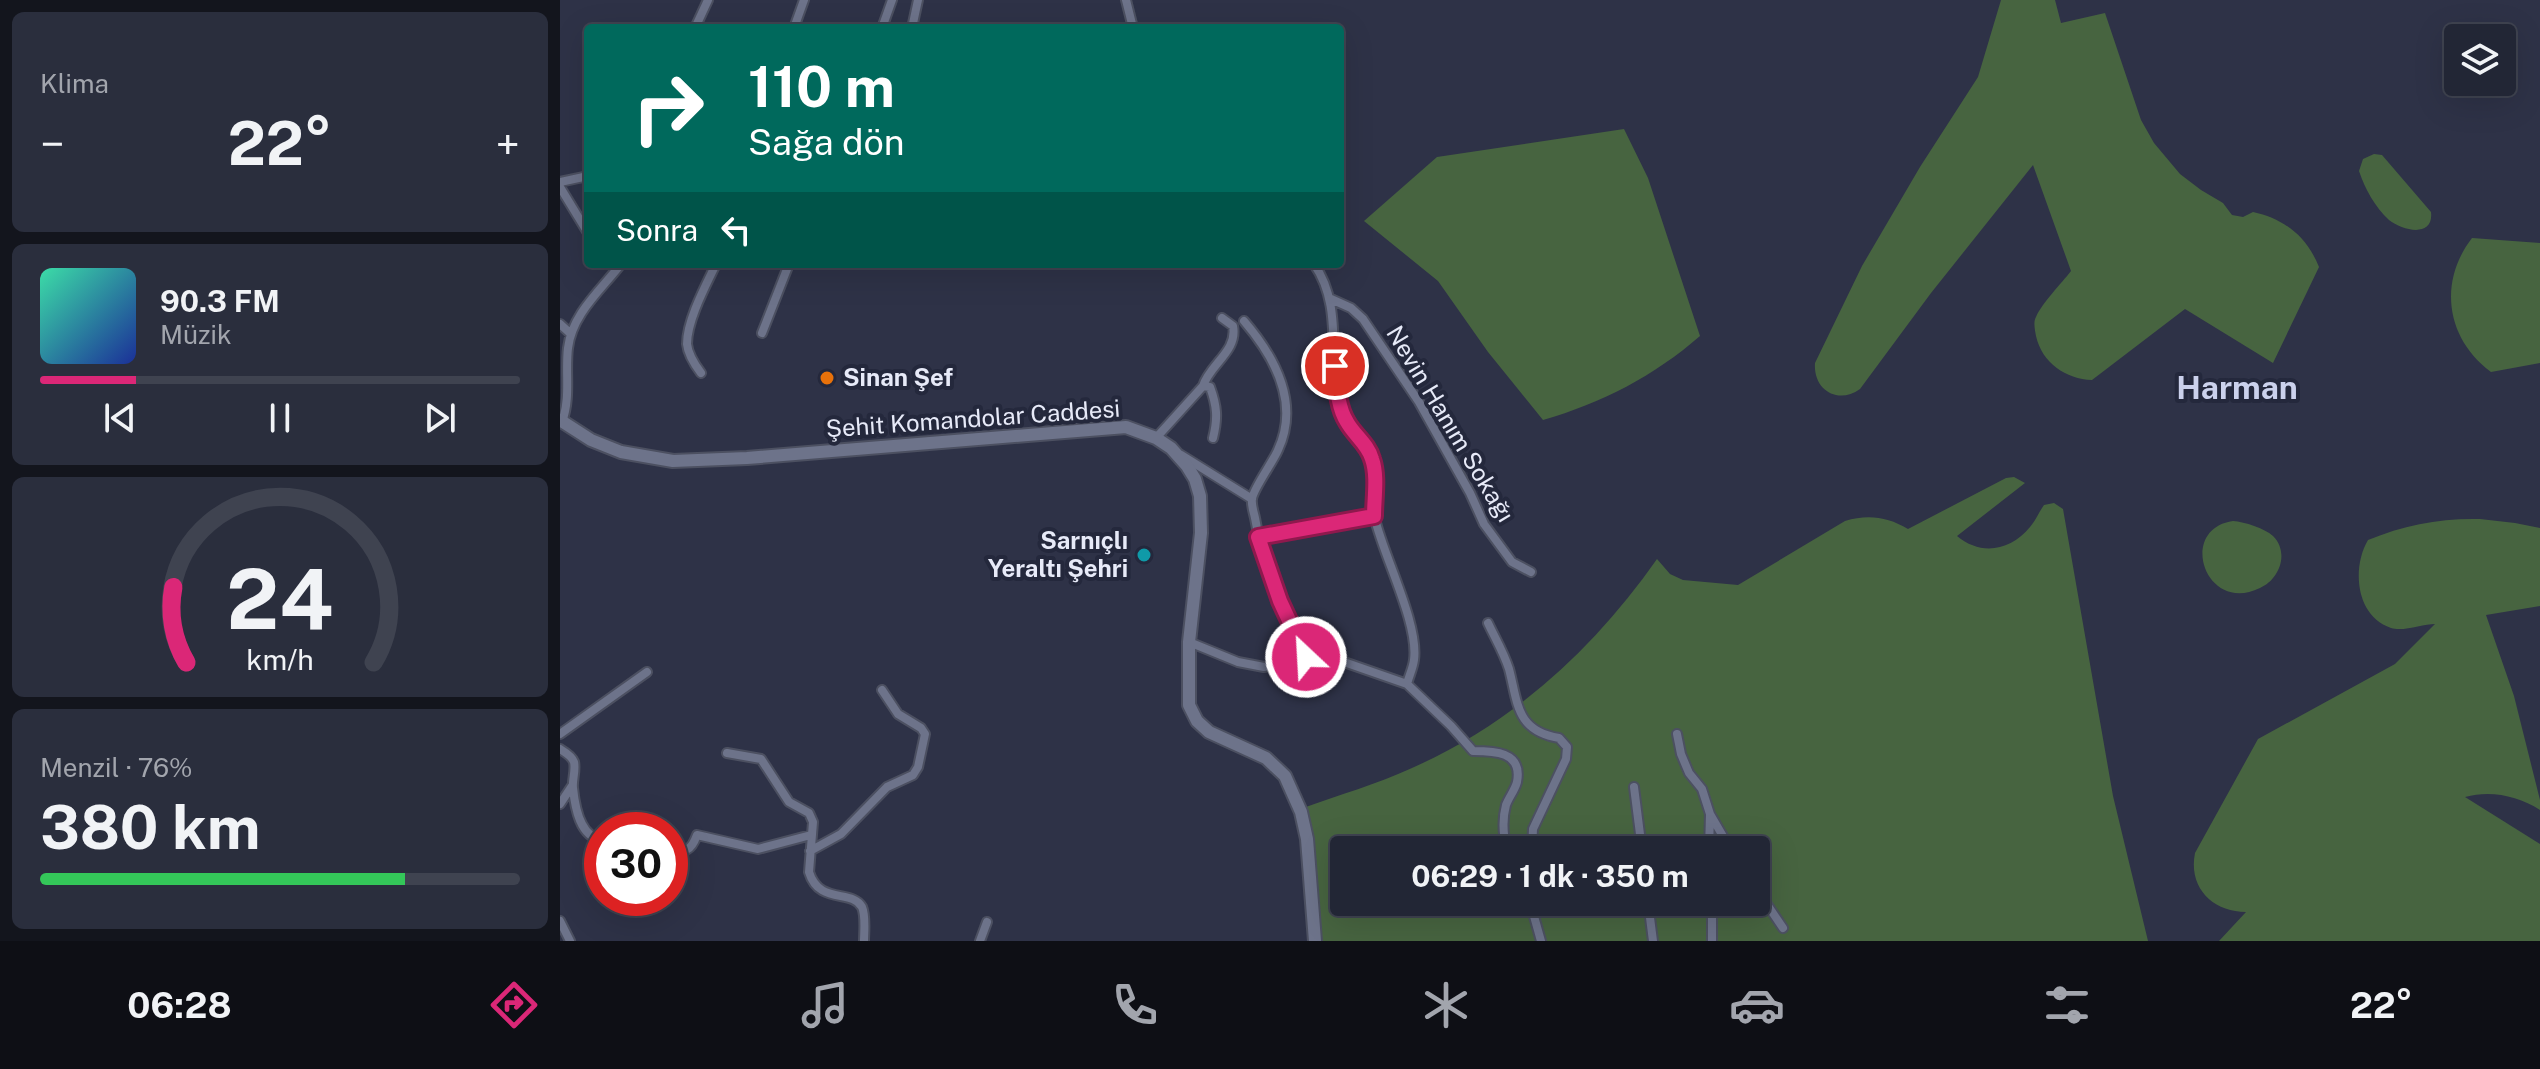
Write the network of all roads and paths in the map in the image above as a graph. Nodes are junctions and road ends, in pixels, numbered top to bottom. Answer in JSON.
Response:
{"nodes":[{"id":1,"x":708,"y":0,"type":"edge"},
{"id":2,"x":804,"y":0,"type":"edge"},
{"id":3,"x":892,"y":0,"type":"edge"},
{"id":4,"x":918,"y":0,"type":"edge"},
{"id":5,"x":1126,"y":0,"type":"edge"},
{"id":6,"x":697,"y":24,"type":"edge"},
{"id":7,"x":795,"y":24,"type":"edge"},
{"id":8,"x":883,"y":24,"type":"edge"},
{"id":9,"x":913,"y":24,"type":"edge"},
{"id":10,"x":1132,"y":24,"type":"edge"},
{"id":11,"x":584,"y":177,"type":"edge"},
{"id":12,"x":560,"y":184,"type":"edge"},
{"id":13,"x":584,"y":226,"type":"edge"},
{"id":14,"x":609,"y":268,"type":"edge"},
{"id":15,"x":618,"y":268,"type":"edge"},
{"id":16,"x":714,"y":268,"type":"edge"},
{"id":17,"x":787,"y":268,"type":"edge"},
{"id":18,"x":1316,"y":268,"type":"edge"},
{"id":19,"x":613,"y":274,"type":"junction"},
{"id":20,"x":1331,"y":299,"type":"junction"},
{"id":21,"x":1222,"y":318,"type":"dead end"},
{"id":22,"x":1244,"y":321,"type":"dead end"},
{"id":23,"x":560,"y":324,"type":"edge"},
{"id":24,"x":762,"y":333,"type":"dead end"},
{"id":25,"x":571,"y":334,"type":"junction"},
{"id":26,"x":564,"y":362,"type":"edge"},
{"id":27,"x":701,"y":373,"type":"dead end"},
{"id":28,"x":1203,"y":386,"type":"junction"},
{"id":29,"x":561,"y":421,"type":"edge"},
{"id":30,"x":1156,"y":438,"type":"junction"},
{"id":31,"x":1213,"y":438,"type":"dead end"},
{"id":32,"x":1171,"y":448,"type":"junction"},
{"id":33,"x":1252,"y":499,"type":"junction"},
{"id":34,"x":1374,"y":516,"type":"junction"},
{"id":35,"x":1258,"y":537,"type":"junction"},
{"id":36,"x":1531,"y":572,"type":"dead end"},
{"id":37,"x":1488,"y":623,"type":"dead end"},
{"id":38,"x":1189,"y":642,"type":"junction"},
{"id":39,"x":1306,"y":657,"type":"junction"},
{"id":40,"x":647,"y":672,"type":"dead end"},
{"id":41,"x":1407,"y":684,"type":"junction"},
{"id":42,"x":882,"y":690,"type":"dead end"},
{"id":43,"x":560,"y":734,"type":"edge"},
{"id":44,"x":1677,"y":734,"type":"dead end"},
{"id":45,"x":560,"y":749,"type":"edge"},
{"id":46,"x":727,"y":753,"type":"dead end"},
{"id":47,"x":572,"y":786,"type":"junction"},
{"id":48,"x":1634,"y":787,"type":"dead end"},
{"id":49,"x":560,"y":804,"type":"edge"},
{"id":50,"x":1710,"y":814,"type":"junction"},
{"id":51,"x":584,"y":830,"type":"edge"},
{"id":52,"x":811,"y":835,"type":"junction"},
{"id":53,"x":1505,"y":836,"type":"edge"},
{"id":54,"x":1533,"y":836,"type":"edge"},
{"id":55,"x":1640,"y":836,"type":"edge"},
{"id":56,"x":1709,"y":836,"type":"edge"},
{"id":57,"x":1723,"y":836,"type":"edge"},
{"id":58,"x":688,"y":850,"type":"edge"},
{"id":59,"x":810,"y":851,"type":"junction"},
{"id":60,"x":1770,"y":909,"type":"edge"},
{"id":61,"x":1534,"y":916,"type":"edge"},
{"id":62,"x":1650,"y":916,"type":"edge"},
{"id":63,"x":1712,"y":916,"type":"edge"},
{"id":64,"x":560,"y":921,"type":"edge"},
{"id":65,"x":987,"y":922,"type":"dead end"},
{"id":66,"x":1783,"y":928,"type":"dead end"},
{"id":67,"x":570,"y":941,"type":"edge"},
{"id":68,"x":864,"y":941,"type":"edge"},
{"id":69,"x":980,"y":941,"type":"edge"},
{"id":70,"x":1315,"y":941,"type":"edge"},
{"id":71,"x":1541,"y":941,"type":"edge"},
{"id":72,"x":1653,"y":941,"type":"edge"},
{"id":73,"x":1712,"y":941,"type":"edge"}],
"edges":[{"from":1,"to":6,"type":"street"},
{"from":2,"to":7,"type":"street"},
{"from":3,"to":8,"type":"street"},
{"from":4,"to":9,"type":"street"},
{"from":5,"to":10,"type":"street"},
{"from":11,"to":12,"type":"street"},
{"from":12,"to":13,"type":"street"},
{"from":14,"to":19,"type":"street"},
{"from":15,"to":19,"type":"street"},
{"from":16,"to":27,"type":"street"},
{"from":17,"to":24,"type":"street"},
{"from":18,"to":20,"type":"street"},
{"from":19,"to":25,"type":"street"},
{"from":20,"to":34,"type":"street"},
{"from":20,"to":36,"type":"street","name":"Nevin Hanım Sokağı"},
{"from":21,"to":28,"type":"street"},
{"from":22,"to":33,"type":"street"},
{"from":23,"to":25,"type":"street"},
{"from":25,"to":26,"type":"street"},
{"from":26,"to":29,"type":"street"},
{"from":28,"to":30,"type":"street"},
{"from":28,"to":31,"type":"street"},
{"from":29,"to":30,"type":"main road","name":"Şehit Komandolar Caddesi"},
{"from":30,"to":32,"type":"main road","name":"Şehit Komandolar Caddesi"},
{"from":32,"to":33,"type":"street"},
{"from":32,"to":38,"type":"main road","name":"Şehit Komandolar Caddesi"},
{"from":33,"to":35,"type":"street"},
{"from":34,"to":35,"type":"street"},
{"from":34,"to":41,"type":"street"},
{"from":35,"to":39,"type":"street"},
{"from":37,"to":54,"type":"street"},
{"from":38,"to":39,"type":"street"},
{"from":38,"to":70,"type":"main road","name":"Şehit Komandolar Caddesi"},
{"from":39,"to":41,"type":"street"},
{"from":40,"to":43,"type":"street"},
{"from":41,"to":53,"type":"street"},
{"from":42,"to":59,"type":"street"},
{"from":44,"to":50,"type":"street"},
{"from":45,"to":47,"type":"street"},
{"from":46,"to":52,"type":"street"},
{"from":47,"to":49,"type":"street"},
{"from":47,"to":51,"type":"street"},
{"from":48,"to":55,"type":"street"},
{"from":50,"to":56,"type":"street"},
{"from":50,"to":57,"type":"street"},
{"from":52,"to":58,"type":"street"},
{"from":52,"to":59,"type":"street"},
{"from":59,"to":68,"type":"street"},
{"from":60,"to":66,"type":"street"},
{"from":61,"to":71,"type":"street"},
{"from":62,"to":72,"type":"street"},
{"from":63,"to":73,"type":"street"},
{"from":64,"to":67,"type":"street"},
{"from":65,"to":69,"type":"street"}]}
